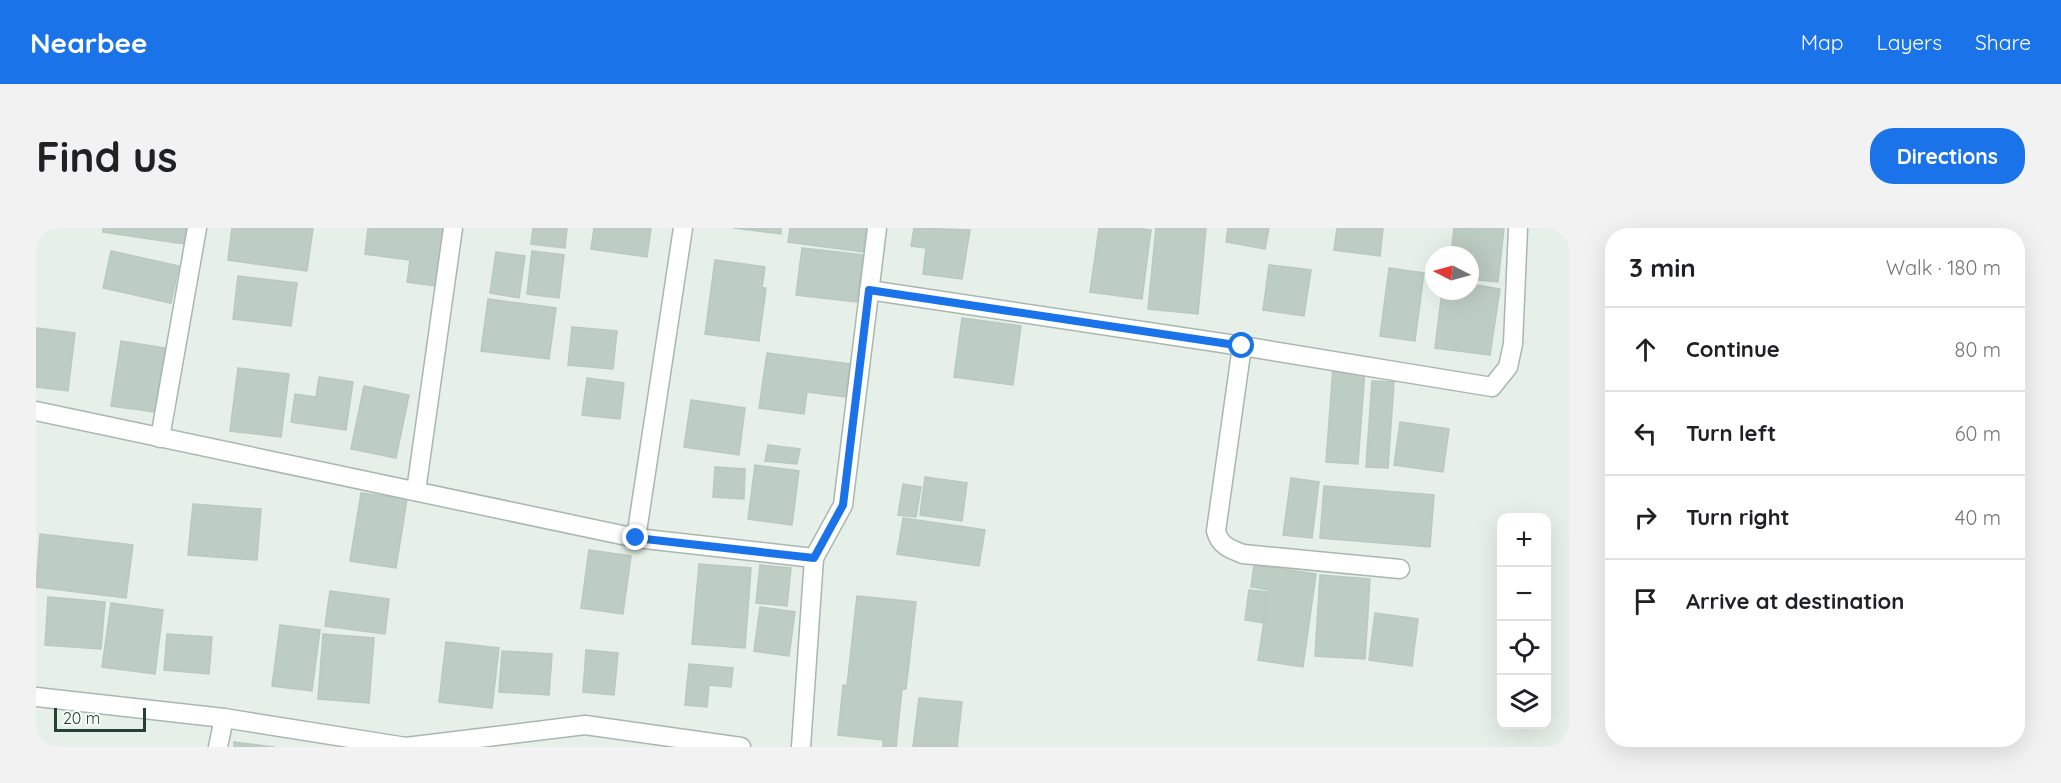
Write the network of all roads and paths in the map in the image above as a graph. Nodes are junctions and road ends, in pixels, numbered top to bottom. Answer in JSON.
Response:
{"nodes":[{"id":1,"x":197,"y":228,"type":"edge"},
{"id":2,"x":453,"y":228,"type":"edge"},
{"id":3,"x":683,"y":228,"type":"edge"},
{"id":4,"x":877,"y":228,"type":"edge"},
{"id":5,"x":1518,"y":228,"type":"edge"},
{"id":6,"x":869,"y":290,"type":"junction"},
{"id":7,"x":1242,"y":346,"type":"junction"},
{"id":8,"x":36,"y":411,"type":"edge"},
{"id":9,"x":160,"y":438,"type":"junction"},
{"id":10,"x":416,"y":491,"type":"junction"},
{"id":11,"x":636,"y":538,"type":"junction"},
{"id":12,"x":814,"y":558,"type":"junction"},
{"id":13,"x":1400,"y":569,"type":"dead end"},
{"id":14,"x":36,"y":697,"type":"edge"},
{"id":15,"x":224,"y":718,"type":"junction"},
{"id":16,"x":218,"y":747,"type":"edge"},
{"id":17,"x":406,"y":747,"type":"edge"},
{"id":18,"x":741,"y":747,"type":"edge"},
{"id":19,"x":801,"y":747,"type":"edge"}],
"edges":[{"from":1,"to":9,"type":"street"},
{"from":2,"to":10,"type":"street"},
{"from":3,"to":11,"type":"street"},
{"from":4,"to":6,"type":"street"},
{"from":5,"to":7,"type":"street"},
{"from":6,"to":7,"type":"street"},
{"from":6,"to":12,"type":"street"},
{"from":7,"to":13,"type":"street"},
{"from":8,"to":9,"type":"street"},
{"from":9,"to":10,"type":"street"},
{"from":10,"to":11,"type":"street"},
{"from":11,"to":12,"type":"street"},
{"from":12,"to":19,"type":"street"},
{"from":14,"to":15,"type":"street"},
{"from":15,"to":16,"type":"street"},
{"from":15,"to":17,"type":"street"},
{"from":17,"to":18,"type":"street"}]}
